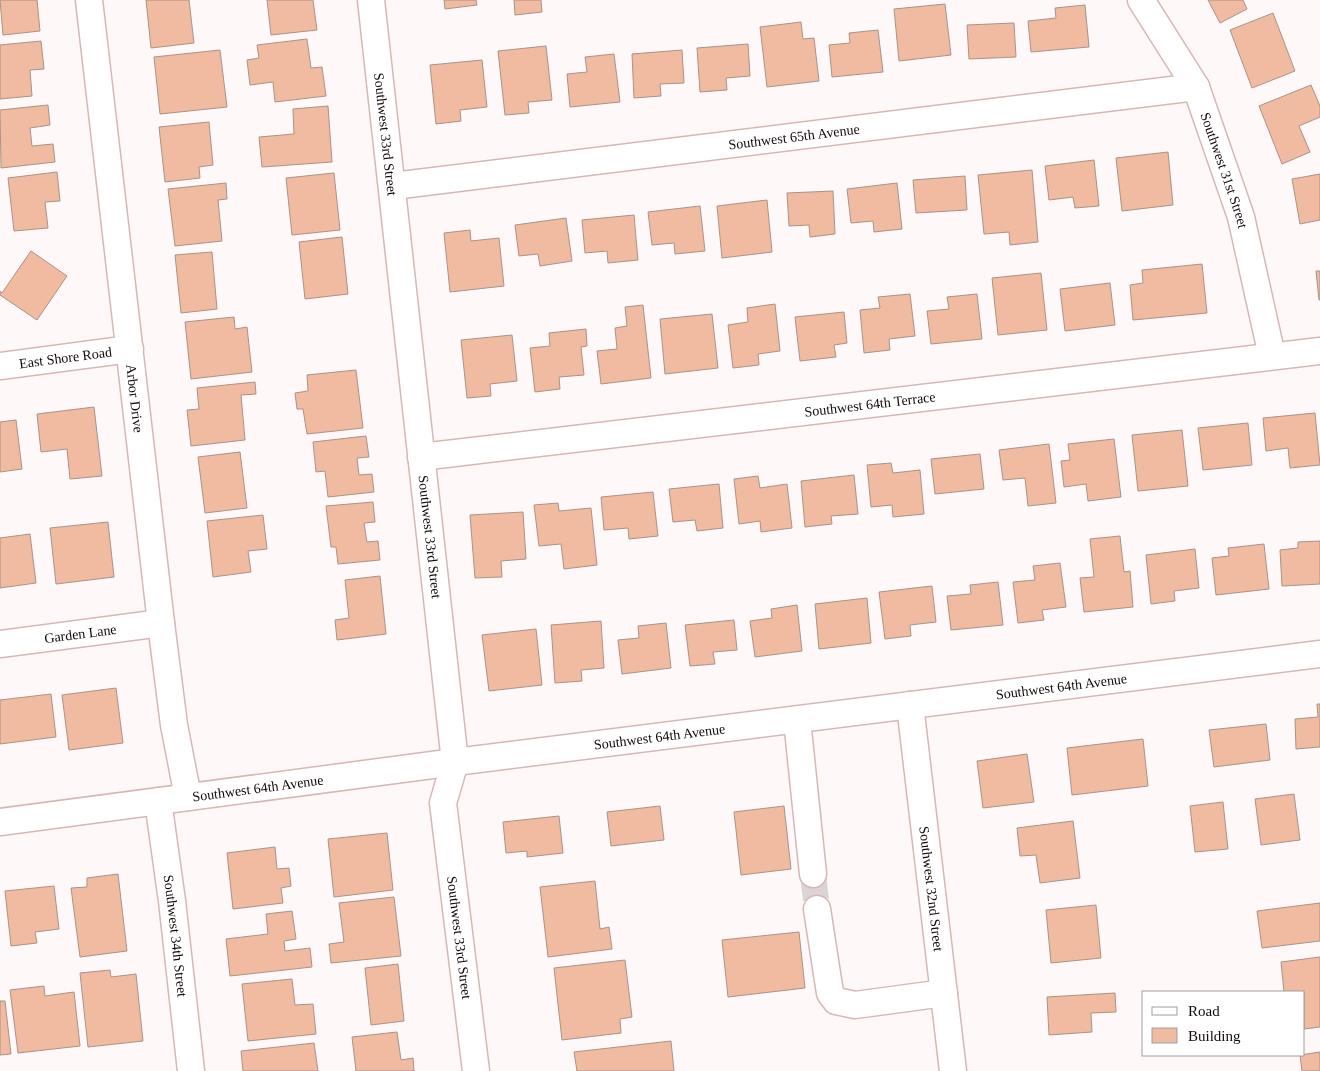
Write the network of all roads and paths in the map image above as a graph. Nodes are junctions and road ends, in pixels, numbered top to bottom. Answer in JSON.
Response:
{"nodes":[{"id":1,"x":89,"y":0,"type":"edge"},
{"id":2,"x":371,"y":0,"type":"edge"},
{"id":3,"x":1141,"y":0,"type":"edge"},
{"id":4,"x":1196,"y":88,"type":"junction"},
{"id":5,"x":392,"y":186,"type":"junction"},
{"id":6,"x":130,"y":349,"type":"junction"},
{"id":7,"x":1320,"y":351,"type":"edge"},
{"id":8,"x":1272,"y":356,"type":"junction"},
{"id":9,"x":0,"y":366,"type":"edge"},
{"id":10,"x":422,"y":457,"type":"junction"},
{"id":11,"x":161,"y":623,"type":"junction"},
{"id":12,"x":0,"y":644,"type":"edge"},
{"id":13,"x":1320,"y":654,"type":"edge"},
{"id":14,"x":910,"y":705,"type":"junction"},
{"id":15,"x":797,"y":720,"type":"junction"},
{"id":16,"x":455,"y":762,"type":"junction"},
{"id":17,"x":188,"y":797,"type":"junction"},
{"id":18,"x":158,"y":801,"type":"junction"},
{"id":19,"x":0,"y":822,"type":"edge"},
{"id":20,"x":813,"y":874,"type":"tunnel mouth"},
{"id":21,"x":817,"y":909,"type":"tunnel mouth"},
{"id":22,"x":944,"y":993,"type":"junction"},
{"id":23,"x":191,"y":1071,"type":"edge"},
{"id":24,"x":476,"y":1071,"type":"edge"},
{"id":25,"x":953,"y":1071,"type":"edge"}],
"edges":[{"from":1,"to":6,"type":"street","name":"Arbor Drive"},
{"from":2,"to":5,"type":"street","name":"Southwest 33rd Street"},
{"from":3,"to":4,"type":"street","name":"Southwest 31st Street"},
{"from":4,"to":5,"type":"street","name":"Southwest 65th Avenue"},
{"from":4,"to":8,"type":"street","name":"Southwest 31st Street"},
{"from":5,"to":10,"type":"street","name":"Southwest 33rd Street"},
{"from":6,"to":9,"type":"street","name":"East Shore Road"},
{"from":6,"to":11,"type":"street","name":"Arbor Drive"},
{"from":7,"to":8,"type":"street","name":"Southwest 64th Terrace"},
{"from":8,"to":10,"type":"street","name":"Southwest 64th Terrace"},
{"from":10,"to":16,"type":"street","name":"Southwest 33rd Street"},
{"from":11,"to":12,"type":"street","name":"Garden Lane"},
{"from":11,"to":17,"type":"street","name":"Arbor Drive"},
{"from":13,"to":14,"type":"street","name":"Southwest 64th Avenue"},
{"from":14,"to":15,"type":"street","name":"Southwest 64th Avenue"},
{"from":14,"to":22,"type":"street","name":"Southwest 32nd Street"},
{"from":15,"to":16,"type":"street","name":"Southwest 64th Avenue"},
{"from":15,"to":20,"type":"street"},
{"from":16,"to":17,"type":"street","name":"Southwest 64th Avenue"},
{"from":16,"to":24,"type":"street","name":"Southwest 33rd Street"},
{"from":17,"to":18,"type":"street","name":"Southwest 64th Avenue"},
{"from":18,"to":19,"type":"street","name":"Southwest 64th Avenue"},
{"from":18,"to":23,"type":"street","name":"Southwest 34th Street"},
{"from":21,"to":22,"type":"street"},
{"from":22,"to":25,"type":"street","name":"Southwest 32nd Street"}]}
